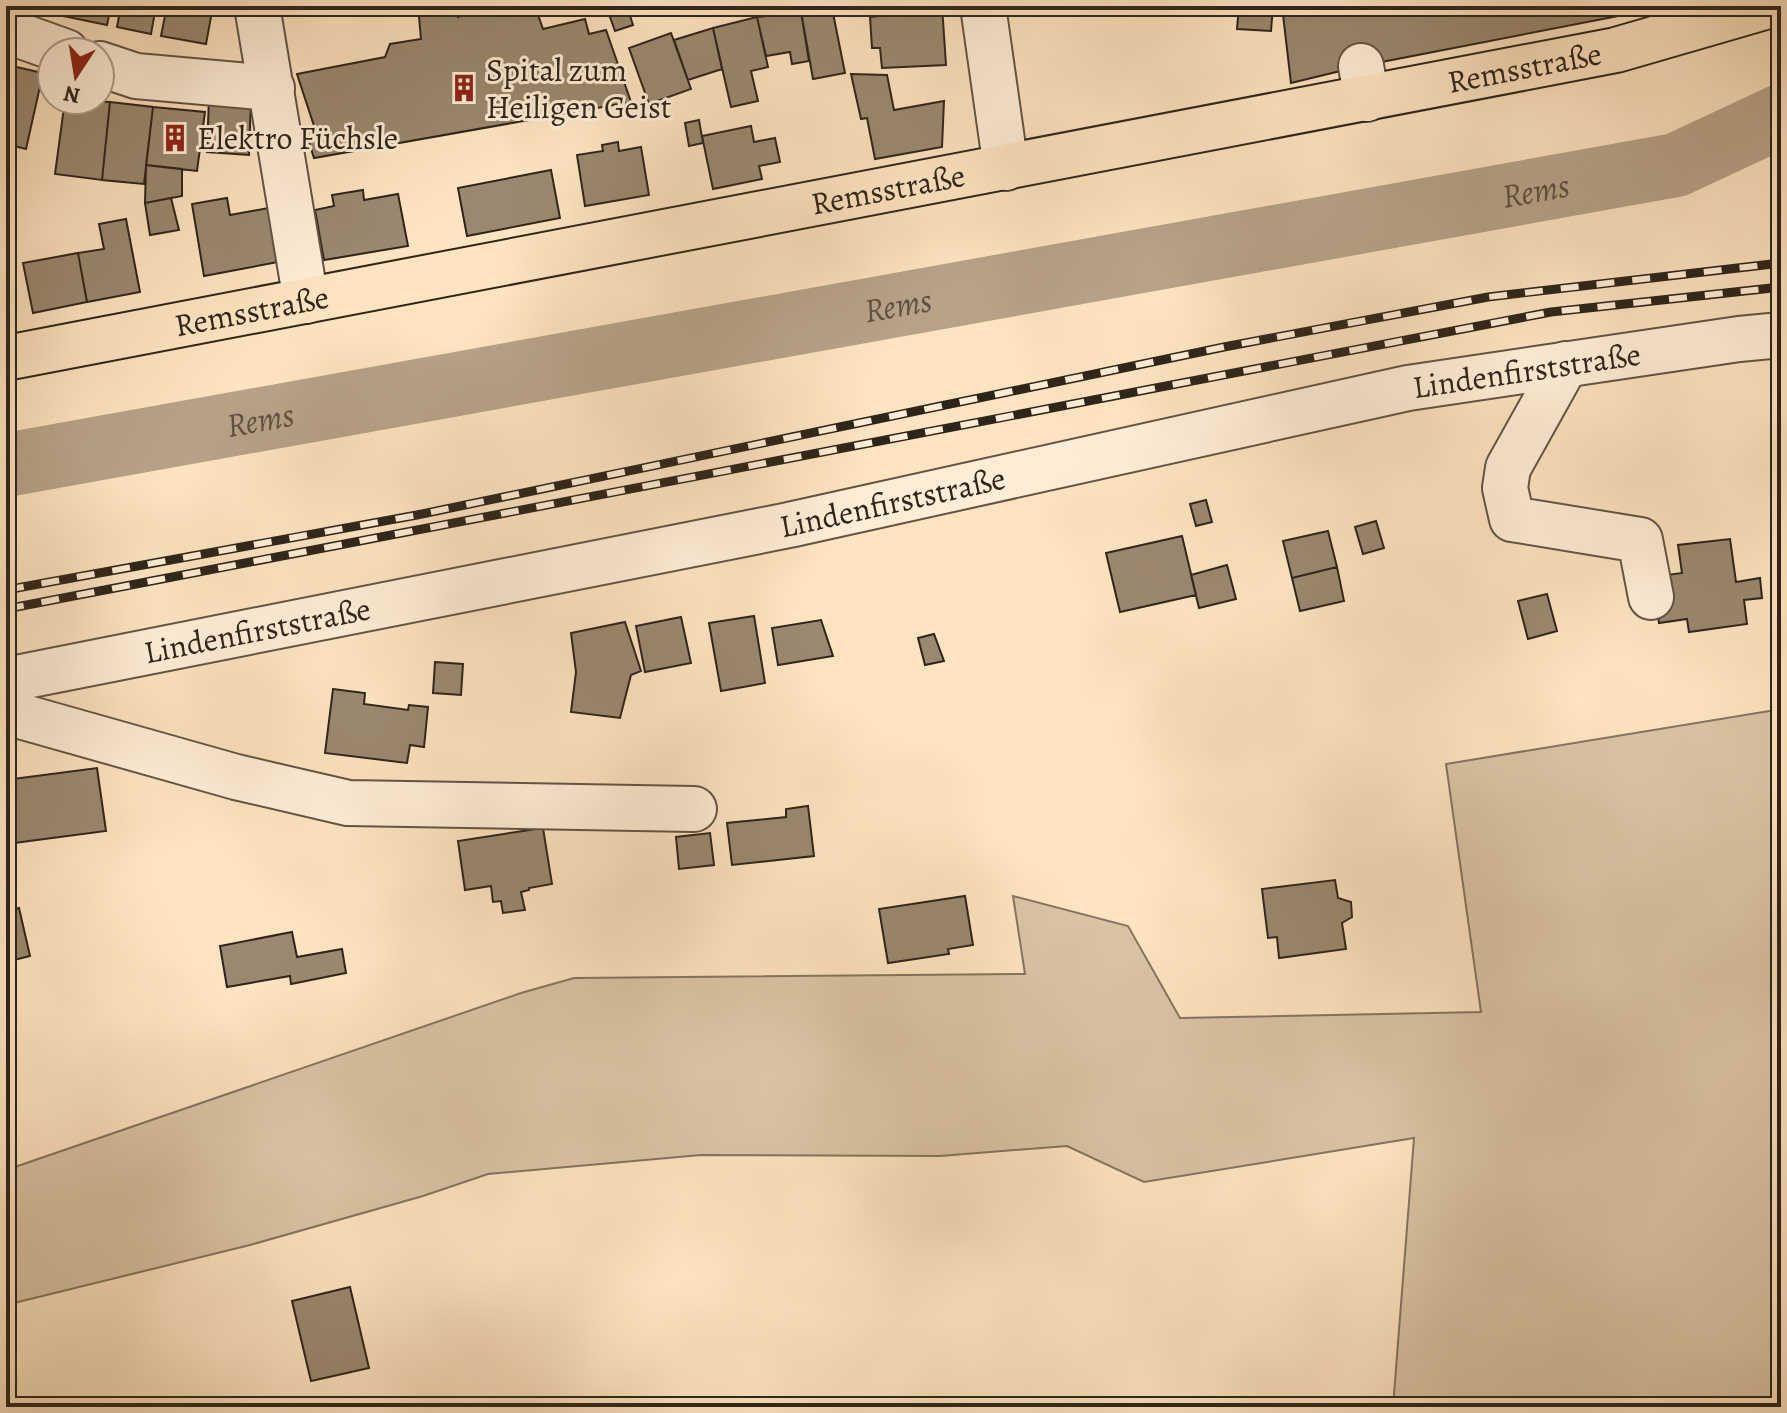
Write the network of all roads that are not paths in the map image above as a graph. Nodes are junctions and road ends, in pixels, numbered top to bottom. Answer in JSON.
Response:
{"nodes":[{"id":1,"x":983,"y":6,"type":"edge"},
{"id":2,"x":1768,"y":6,"type":"edge"},
{"id":3,"x":259,"y":18,"type":"edge"},
{"id":4,"x":6,"y":26,"type":"edge"},
{"id":5,"x":36,"y":41,"type":"edge"},
{"id":6,"x":116,"y":69,"type":"edge"},
{"id":7,"x":272,"y":88,"type":"junction"},
{"id":8,"x":1006,"y":168,"type":"junction"},
{"id":9,"x":306,"y":301,"type":"junction"},
{"id":10,"x":1781,"y":335,"type":"edge"},
{"id":11,"x":6,"y":358,"type":"edge"},
{"id":12,"x":1566,"y":364,"type":"junction"},
{"id":13,"x":1651,"y":597,"type":"dead end"},
{"id":14,"x":6,"y":680,"type":"edge"},
{"id":15,"x":6,"y":712,"type":"edge"},
{"id":16,"x":694,"y":809,"type":"dead end"}],
"edges":[{"from":1,"to":8,"type":"street"},
{"from":2,"to":8,"type":"main road","name":"Remsstraße"},
{"from":3,"to":7,"type":"street"},
{"from":4,"to":5,"type":"street"},
{"from":6,"to":7,"type":"street"},
{"from":7,"to":9,"type":"street"},
{"from":8,"to":9,"type":"main road","name":"Remsstraße"},
{"from":9,"to":11,"type":"main road","name":"Remsstraße"},
{"from":10,"to":12,"type":"street","name":"Lindenfirststraße"},
{"from":12,"to":13,"type":"street"},
{"from":12,"to":14,"type":"street","name":"Lindenfirststraße"},
{"from":15,"to":16,"type":"street"}]}
